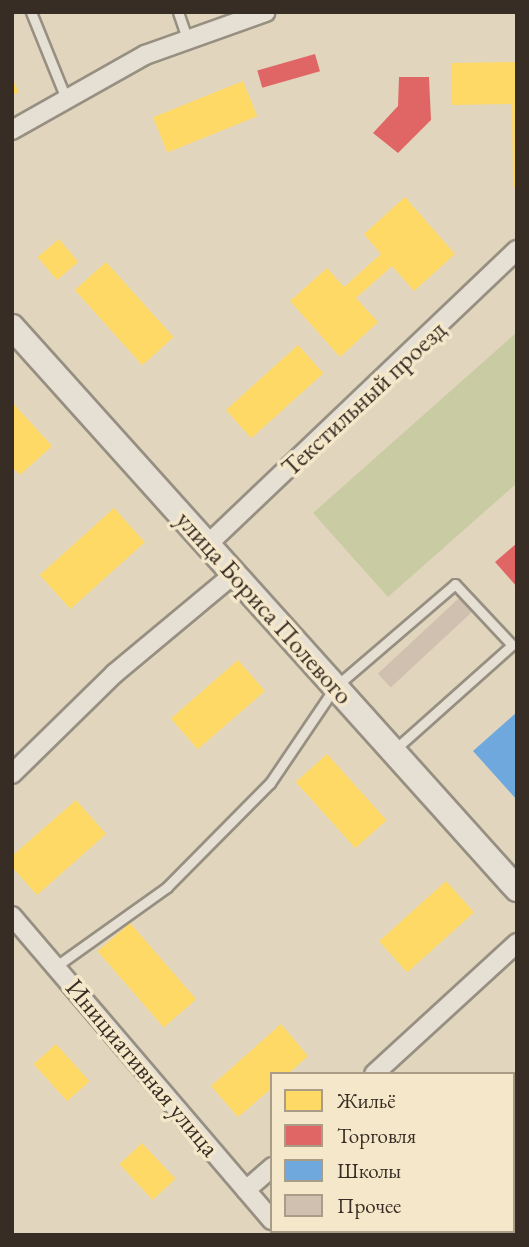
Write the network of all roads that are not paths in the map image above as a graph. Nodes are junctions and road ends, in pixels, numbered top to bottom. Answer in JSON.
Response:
{"nodes":[{"id":1,"x":31,"y":12,"type":"edge"},
{"id":2,"x":178,"y":12,"type":"edge"},
{"id":3,"x":266,"y":12,"type":"edge"},
{"id":4,"x":187,"y":38,"type":"junction"},
{"id":5,"x":65,"y":96,"type":"junction"},
{"id":6,"x":12,"y":130,"type":"edge"},
{"id":7,"x":517,"y":250,"type":"edge"},
{"id":8,"x":12,"y":327,"type":"edge"},
{"id":9,"x":207,"y":545,"type":"junction"},
{"id":10,"x":234,"y":574,"type":"junction"},
{"id":11,"x":335,"y":687,"type":"junction"},
{"id":12,"x":392,"y":751,"type":"junction"},
{"id":13,"x":12,"y":775,"type":"edge"},
{"id":14,"x":517,"y":889,"type":"edge"},
{"id":15,"x":12,"y":916,"type":"edge"},
{"id":16,"x":517,"y":943,"type":"edge"},
{"id":17,"x":55,"y":967,"type":"junction"},
{"id":18,"x":376,"y":1072,"type":"edge"},
{"id":19,"x":270,"y":1169,"type":"edge"},
{"id":20,"x":246,"y":1190,"type":"junction"},
{"id":21,"x":270,"y":1218,"type":"edge"}],
"edges":[{"from":1,"to":5,"type":"lane"},
{"from":2,"to":4,"type":"lane"},
{"from":3,"to":4,"type":"street"},
{"from":4,"to":5,"type":"street"},
{"from":5,"to":6,"type":"street"},
{"from":7,"to":9,"type":"street","name":"Текстильный проезд"},
{"from":8,"to":9,"type":"main road","name":"улица Бориса Полевого"},
{"from":9,"to":10,"type":"main road","name":"улица Бориса Полевого"},
{"from":10,"to":11,"type":"main road","name":"улица Бориса Полевого"},
{"from":10,"to":13,"type":"street"},
{"from":11,"to":12,"type":"main road","name":"улица Бориса Полевого"},
{"from":11,"to":12,"type":"lane"},
{"from":11,"to":17,"type":"lane"},
{"from":12,"to":14,"type":"main road","name":"улица Бориса Полевого"},
{"from":15,"to":17,"type":"street","name":"Инициативная улица"},
{"from":16,"to":18,"type":"street"},
{"from":17,"to":20,"type":"street","name":"Инициативная улица"},
{"from":19,"to":20,"type":"street"},
{"from":20,"to":21,"type":"street","name":"Инициативная улица"}]}
